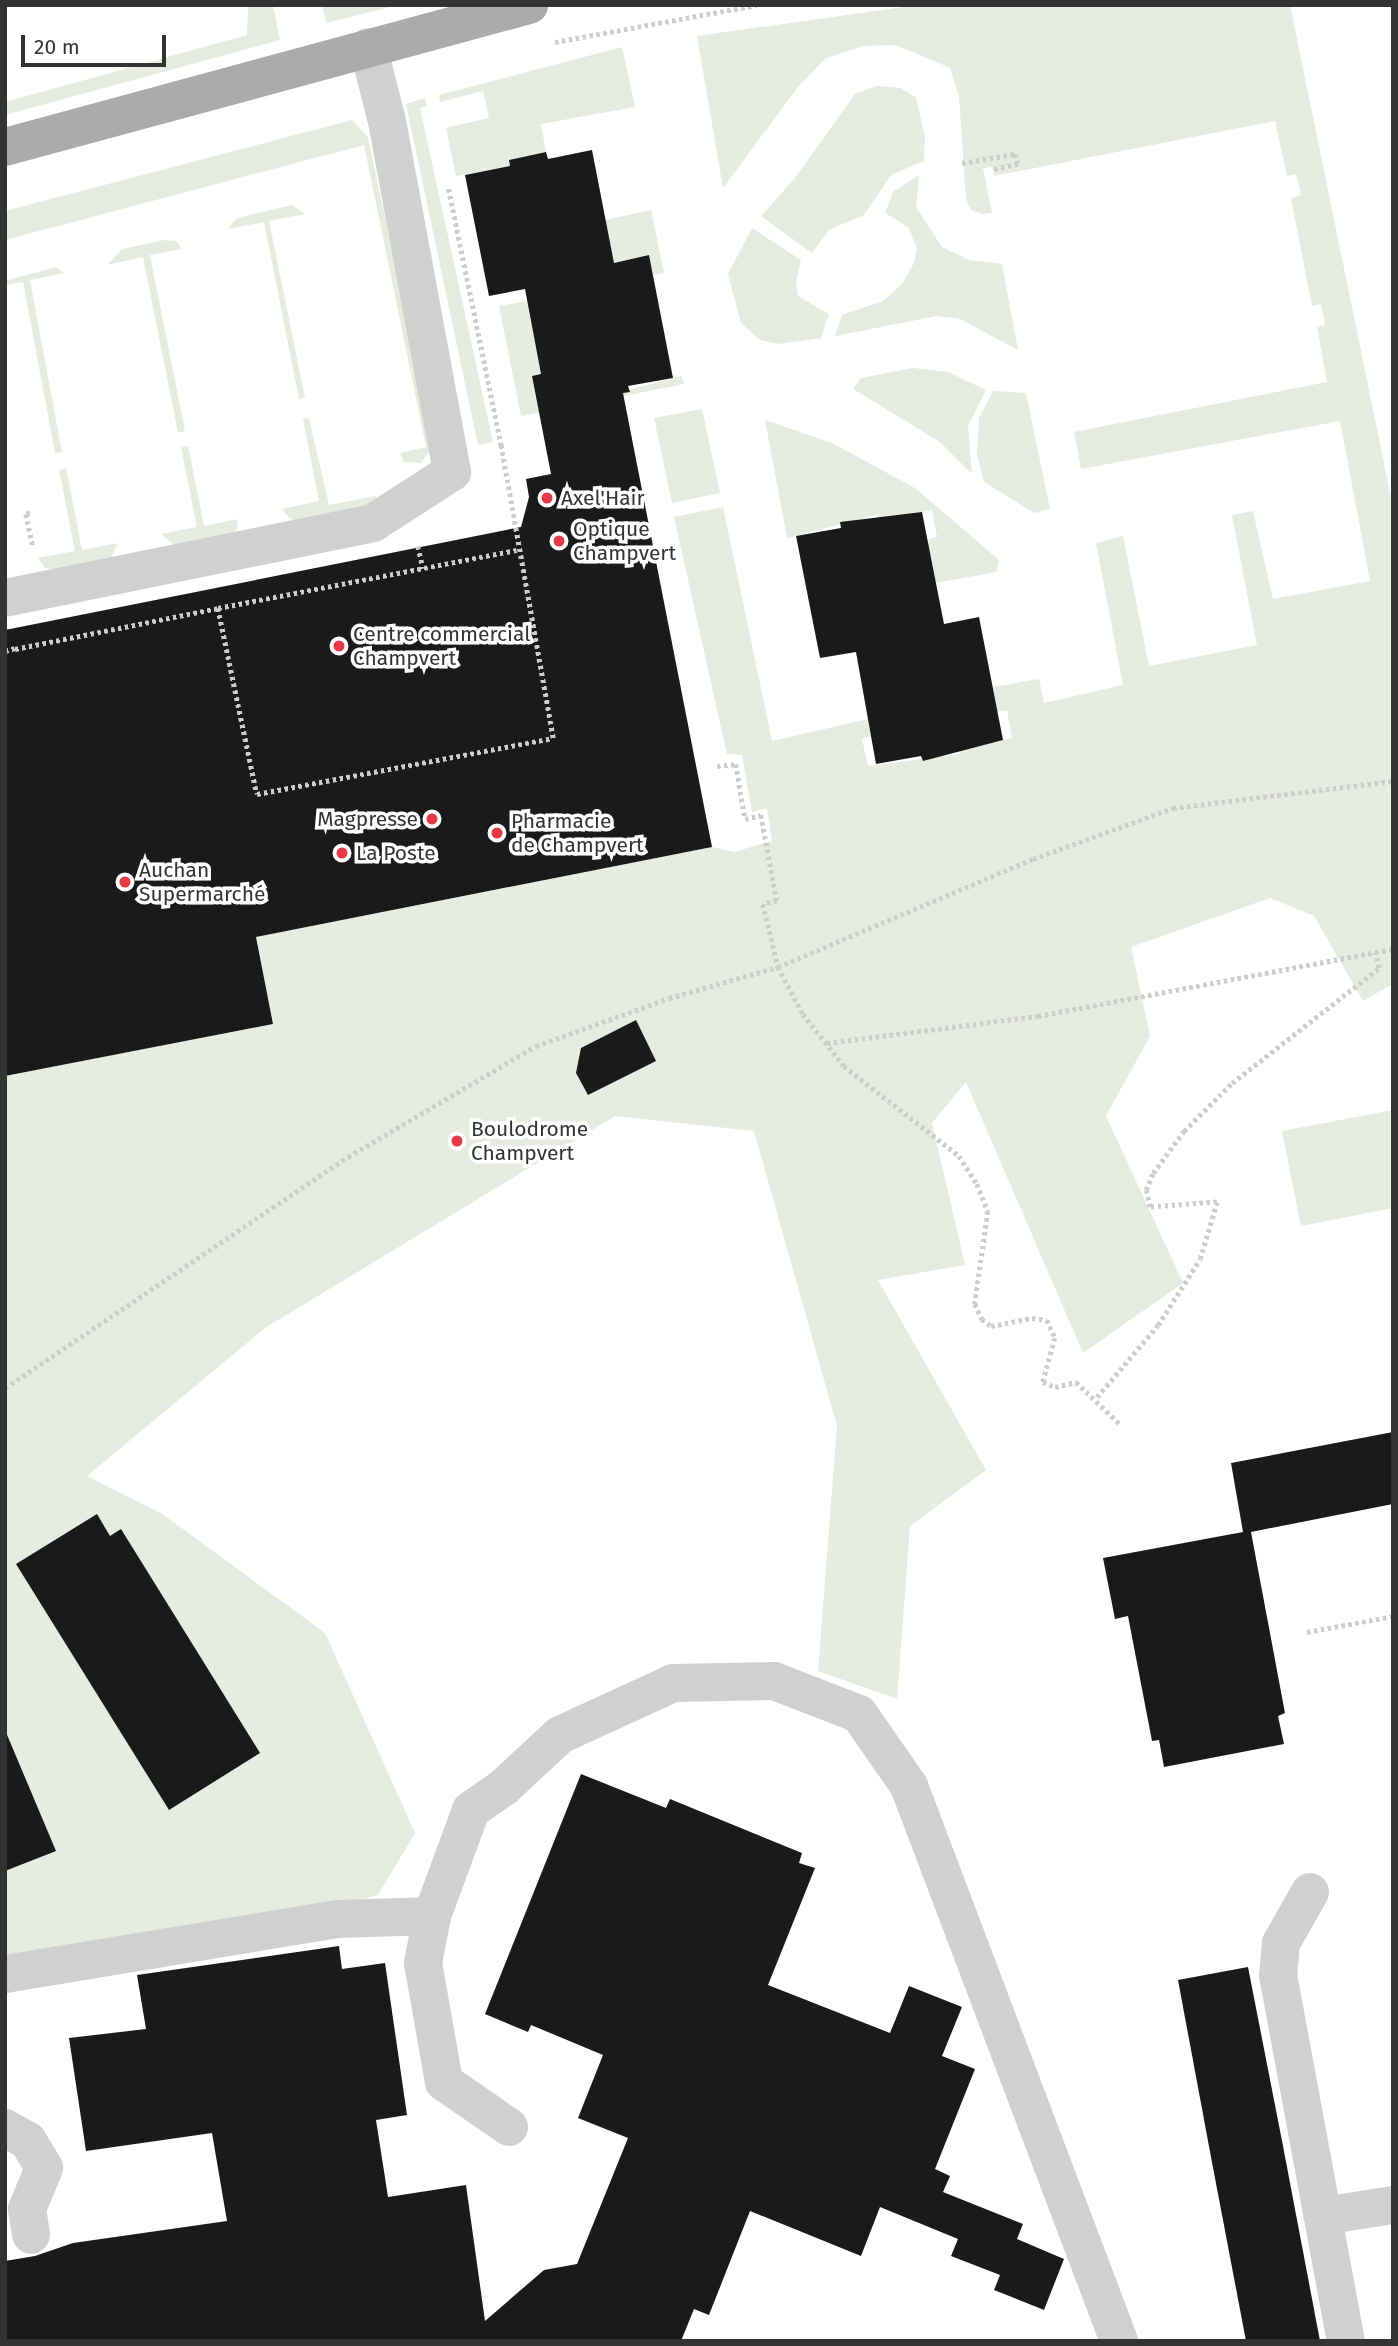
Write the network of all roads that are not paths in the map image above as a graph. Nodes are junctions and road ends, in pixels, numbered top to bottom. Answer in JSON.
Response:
{"nodes":[{"id":1,"x":528,"y":5,"type":"edge"},
{"id":2,"x":368,"y":47,"type":"junction"},
{"id":3,"x":5,"y":147,"type":"edge"},
{"id":4,"x":5,"y":598,"type":"edge"},
{"id":5,"x":1310,"y":1892,"type":"dead end"},
{"id":6,"x":432,"y":1916,"type":"junction"},
{"id":7,"x":5,"y":1974,"type":"edge"},
{"id":8,"x":509,"y":2127,"type":"dead end"},
{"id":9,"x":5,"y":2128,"type":"edge"},
{"id":10,"x":1393,"y":2205,"type":"edge"},
{"id":11,"x":1323,"y":2216,"type":"junction"},
{"id":12,"x":32,"y":2235,"type":"dead end"},
{"id":13,"x":1119,"y":2341,"type":"edge"},
{"id":14,"x":1346,"y":2341,"type":"edge"}],
"edges":[{"from":1,"to":2,"type":"main road"},
{"from":2,"to":3,"type":"main road"},
{"from":2,"to":4,"type":"lane"},
{"from":5,"to":11,"type":"lane"},
{"from":6,"to":7,"type":"lane"},
{"from":6,"to":8,"type":"lane"},
{"from":6,"to":13,"type":"lane"},
{"from":9,"to":12,"type":"lane"},
{"from":10,"to":11,"type":"lane"},
{"from":11,"to":14,"type":"lane"}]}
